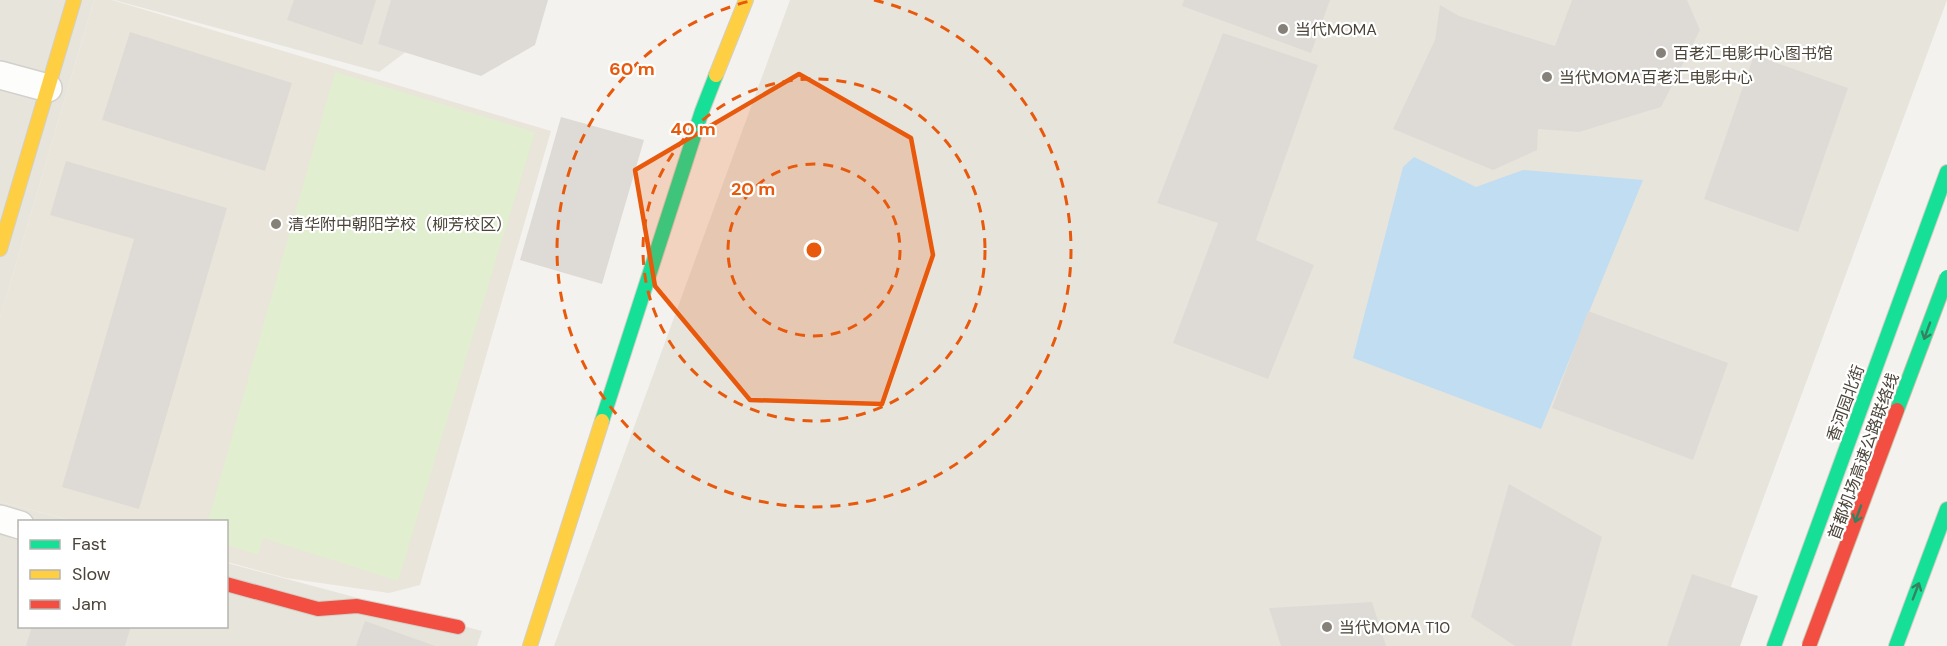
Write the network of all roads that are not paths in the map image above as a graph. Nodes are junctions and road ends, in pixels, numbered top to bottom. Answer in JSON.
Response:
{"nodes":[{"id":1,"x":74,"y":0,"type":"edge"},
{"id":2,"x":746,"y":0,"type":"edge"},
{"id":3,"x":0,"y":75,"type":"edge"},
{"id":4,"x":48,"y":88,"type":"junction"},
{"id":5,"x":1947,"y":172,"type":"edge"},
{"id":6,"x":0,"y":249,"type":"edge"},
{"id":7,"x":1947,"y":277,"type":"edge"},
{"id":8,"x":1947,"y":509,"type":"edge"},
{"id":9,"x":0,"y":519,"type":"edge"},
{"id":10,"x":18,"y":524,"type":"edge"},
{"id":11,"x":228,"y":585,"type":"edge"},
{"id":12,"x":458,"y":627,"type":"dead end"},
{"id":13,"x":530,"y":646,"type":"edge"},
{"id":14,"x":1774,"y":646,"type":"edge"},
{"id":15,"x":1809,"y":646,"type":"edge"},
{"id":16,"x":1896,"y":646,"type":"edge"}],
"edges":[{"from":1,"to":4,"type":"main road"},
{"from":2,"to":13,"type":"main road"},
{"from":3,"to":4,"type":"street"},
{"from":4,"to":6,"type":"main road"},
{"from":5,"to":14,"type":"main road","name":"香河园北街"},
{"from":7,"to":15,"type":"main road","name":"首都机场高速公路联络线","one_way":true,"bridge":true},
{"from":16,"to":8,"type":"main road","one_way":true},
{"from":9,"to":10,"type":"street"},
{"from":11,"to":12,"type":"main road"}]}
